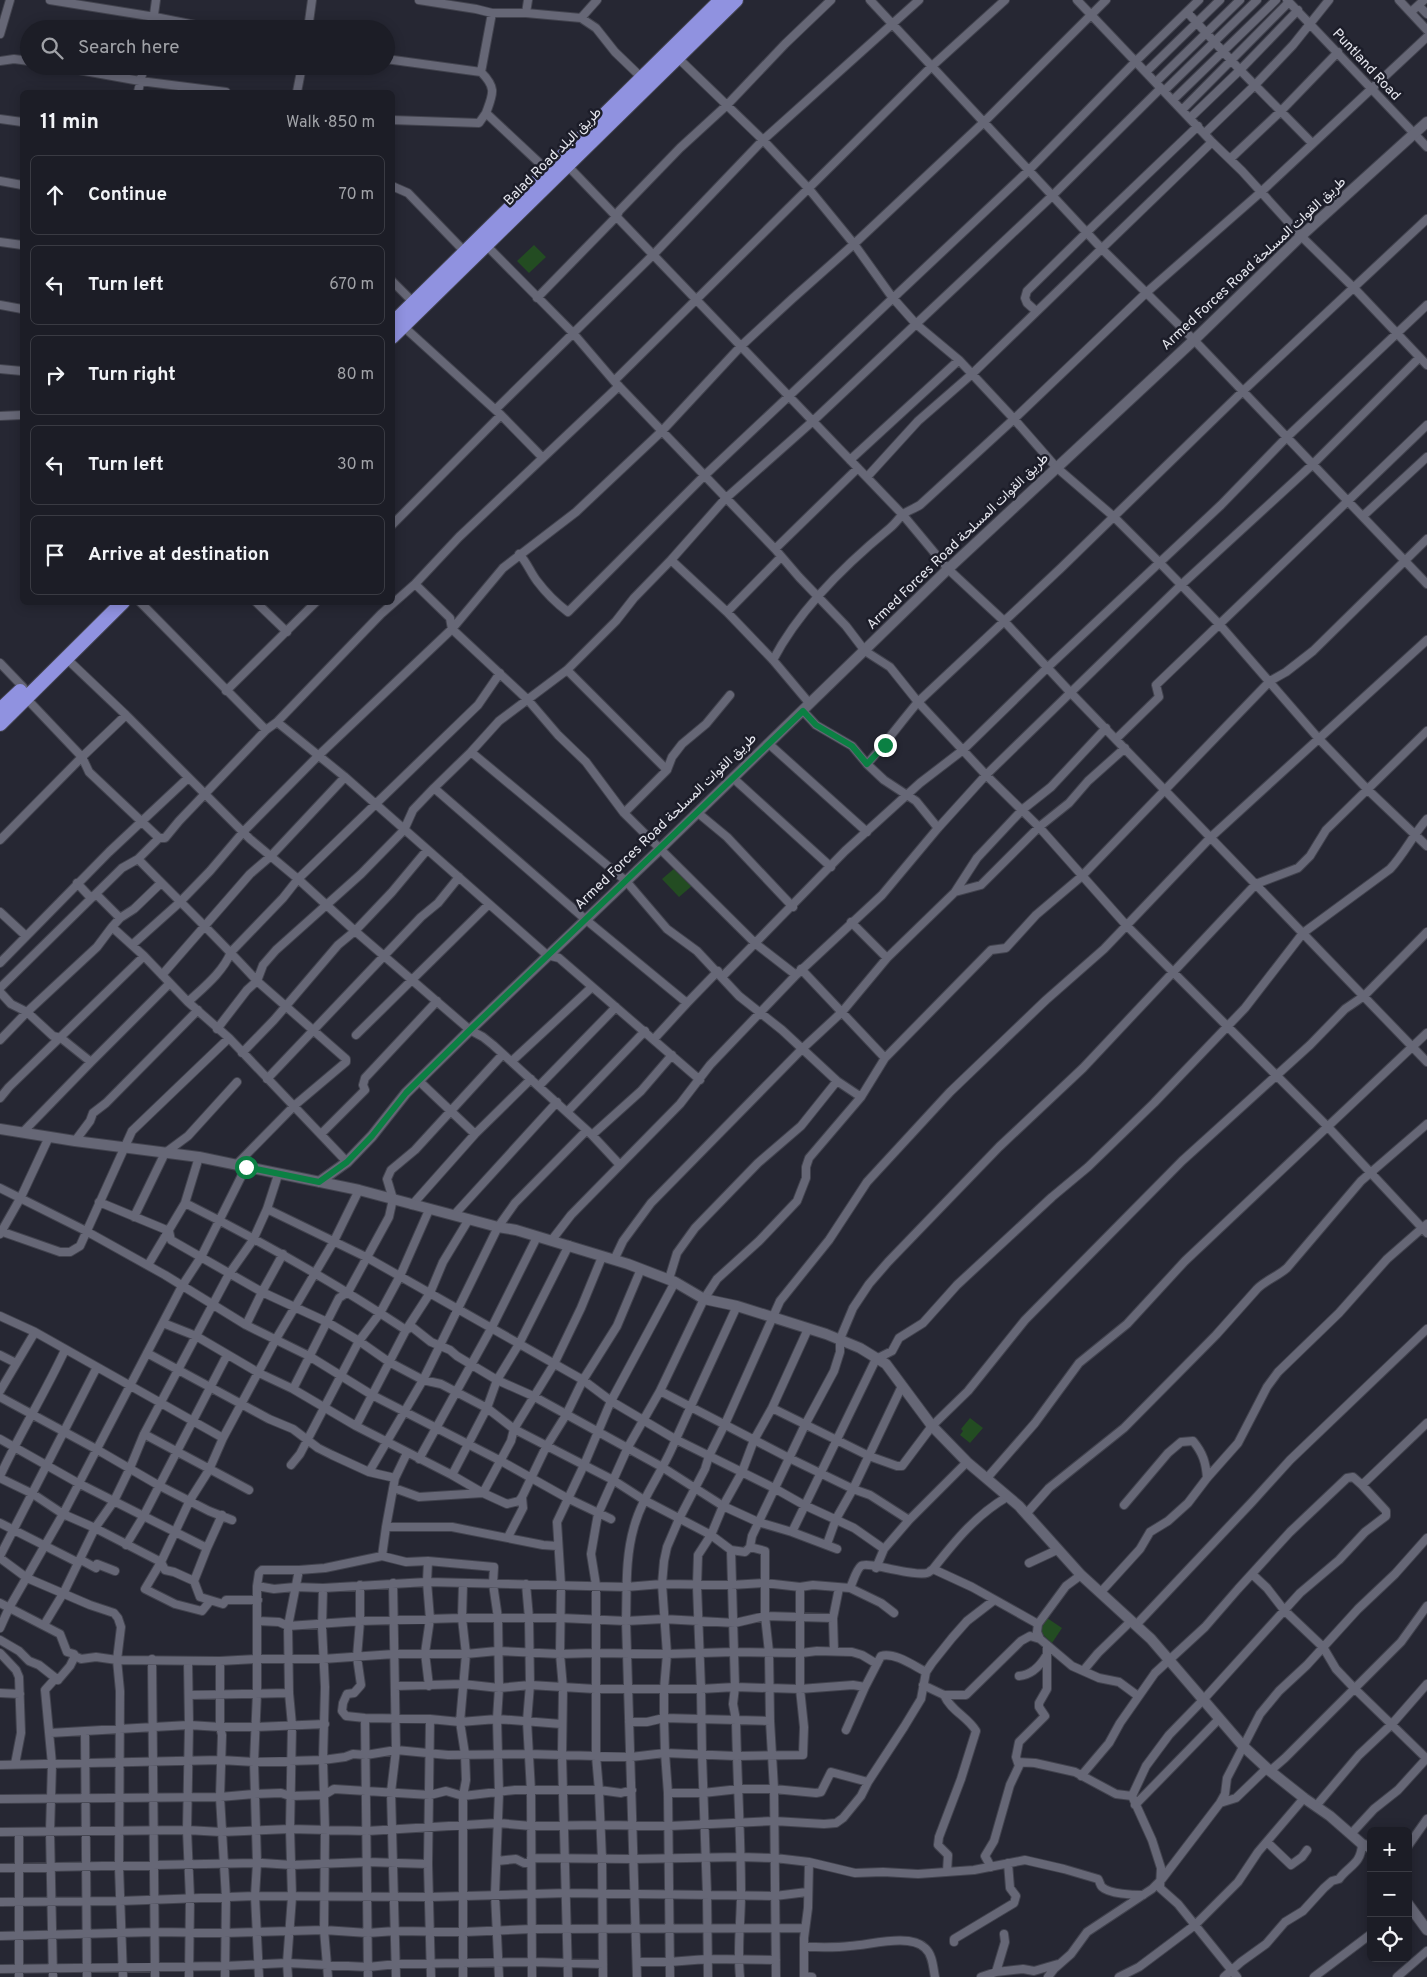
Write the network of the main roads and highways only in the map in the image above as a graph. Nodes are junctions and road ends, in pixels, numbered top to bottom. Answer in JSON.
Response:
{"nodes":[{"id":1,"x":721,"y":0,"type":"edge"},
{"id":2,"x":736,"y":0,"type":"edge"},
{"id":3,"x":564,"y":162,"type":"junction"},
{"id":4,"x":398,"y":325,"type":"edge"},
{"id":5,"x":106,"y":605,"type":"edge"},
{"id":6,"x":120,"y":605,"type":"edge"},
{"id":7,"x":24,"y":693,"type":"junction"},
{"id":8,"x":0,"y":710,"type":"edge"},
{"id":9,"x":0,"y":724,"type":"edge"}],
"edges":[{"from":1,"to":3,"type":"highway","name":"Balad Road طريق البلد"},
{"from":2,"to":3,"type":"highway","name":"Balad Road طريق البلد"},
{"from":3,"to":4,"type":"highway","name":"Balad Road طريق البلد"},
{"from":3,"to":4,"type":"highway","name":"Balad Road طريق البلد"},
{"from":5,"to":7,"type":"highway"},
{"from":6,"to":7,"type":"highway"},
{"from":7,"to":8,"type":"highway"},
{"from":7,"to":9,"type":"highway"}]}
